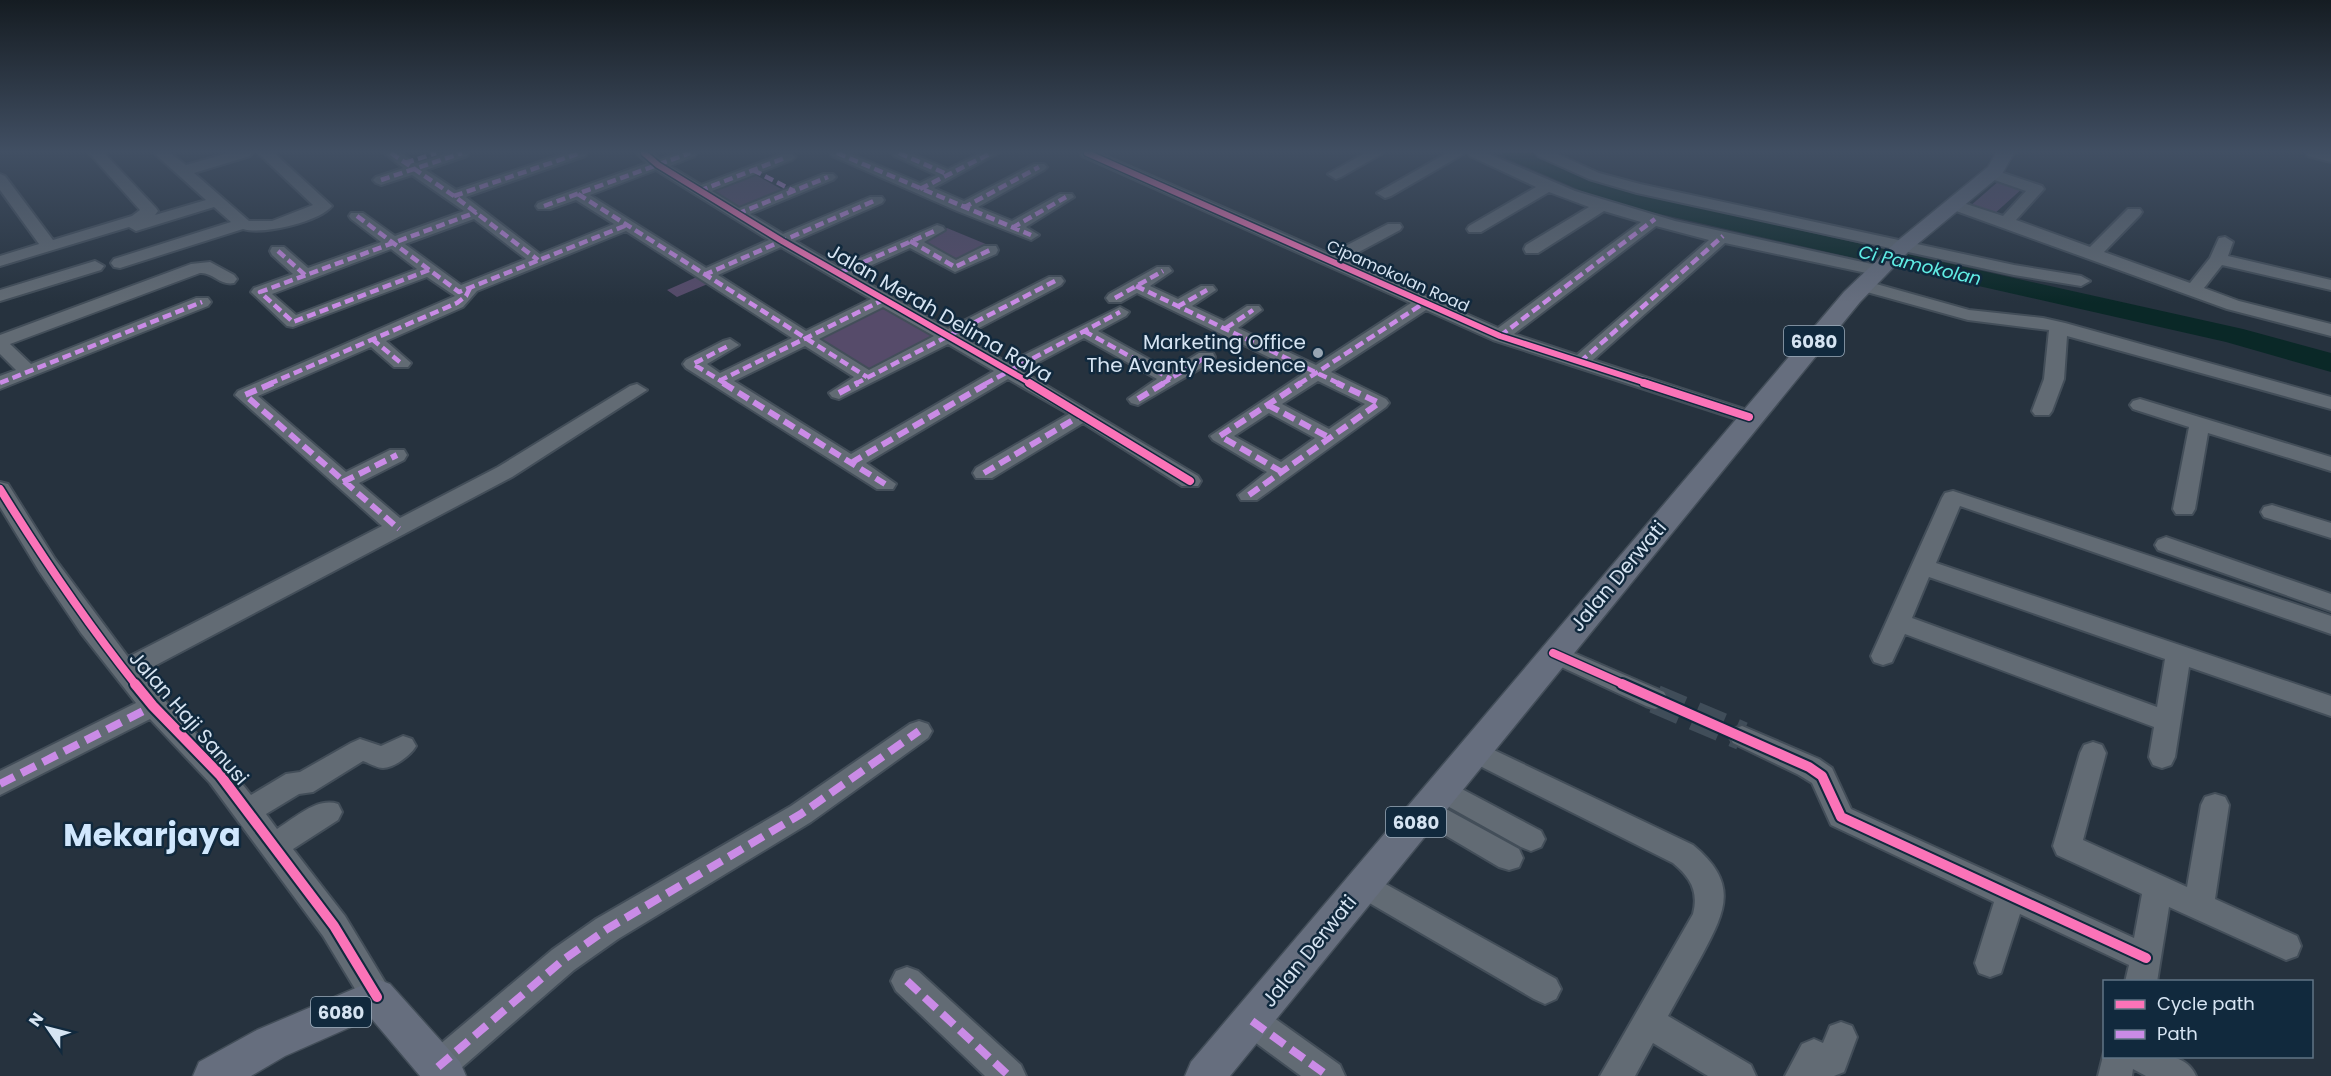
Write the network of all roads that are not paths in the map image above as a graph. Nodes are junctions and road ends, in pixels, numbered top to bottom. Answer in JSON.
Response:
{"nodes":[{"id":1,"x":18,"y":203,"type":"edge"},
{"id":2,"x":143,"y":203,"type":"edge"},
{"id":3,"x":211,"y":203,"type":"edge"},
{"id":4,"x":220,"y":203,"type":"edge"},
{"id":5,"x":321,"y":203,"type":"edge"},
{"id":6,"x":464,"y":203,"type":"edge"},
{"id":7,"x":552,"y":203,"type":"edge"},
{"id":8,"x":593,"y":203,"type":"edge"},
{"id":9,"x":719,"y":203,"type":"edge"},
{"id":10,"x":764,"y":203,"type":"edge"},
{"id":11,"x":869,"y":203,"type":"edge"},
{"id":12,"x":952,"y":203,"type":"edge"},
{"id":13,"x":972,"y":203,"type":"edge"},
{"id":14,"x":1055,"y":203,"type":"edge"},
{"id":15,"x":1200,"y":203,"type":"edge"},
{"id":16,"x":1519,"y":203,"type":"edge"},
{"id":17,"x":1597,"y":203,"type":"edge"},
{"id":18,"x":1727,"y":203,"type":"edge"},
{"id":19,"x":2023,"y":203,"type":"edge"},
{"id":20,"x":1603,"y":205,"type":"junction"},
{"id":21,"x":1954,"y":205,"type":"joint"},
{"id":22,"x":544,"y":206,"type":"dead end"},
{"id":23,"x":963,"y":208,"type":"junction"},
{"id":24,"x":477,"y":212,"type":"junction"},
{"id":25,"x":2134,"y":212,"type":"dead end"},
{"id":26,"x":737,"y":214,"type":"junction"},
{"id":27,"x":357,"y":216,"type":"dead end"},
{"id":28,"x":1655,"y":219,"type":"junction"},
{"id":29,"x":2006,"y":222,"type":"junction"},
{"id":30,"x":243,"y":224,"type":"junction"},
{"id":31,"x":627,"y":225,"type":"junction"},
{"id":32,"x":1394,"y":227,"type":"dead end"},
{"id":33,"x":1012,"y":228,"type":"junction"},
{"id":34,"x":1475,"y":229,"type":"dead end"},
{"id":35,"x":937,"y":230,"type":"dead end"},
{"id":36,"x":1031,"y":235,"type":"dead end"},
{"id":37,"x":1723,"y":236,"type":"junction"},
{"id":38,"x":95,"y":238,"type":"dead end"},
{"id":39,"x":782,"y":241,"type":"junction"},
{"id":40,"x":910,"y":241,"type":"junction"},
{"id":41,"x":2225,"y":242,"type":"dead end"},
{"id":42,"x":393,"y":243,"type":"junction"},
{"id":43,"x":49,"y":246,"type":"junction"},
{"id":44,"x":1904,"y":246,"type":"junction"},
{"id":45,"x":1532,"y":249,"type":"dead end"},
{"id":46,"x":990,"y":250,"type":"dead end"},
{"id":47,"x":278,"y":251,"type":"dead end"},
{"id":48,"x":2021,"y":253,"type":"dead end"},
{"id":49,"x":2093,"y":253,"type":"junction"},
{"id":50,"x":2218,"y":258,"type":"junction"},
{"id":51,"x":538,"y":260,"type":"junction"},
{"id":52,"x":0,"y":261,"type":"edge"},
{"id":53,"x":1330,"y":261,"type":"junction"},
{"id":54,"x":120,"y":263,"type":"dead end"},
{"id":55,"x":95,"y":266,"type":"dead end"},
{"id":56,"x":2008,"y":268,"type":"junction"},
{"id":57,"x":429,"y":270,"type":"junction"},
{"id":58,"x":1163,"y":271,"type":"dead end"},
{"id":59,"x":839,"y":273,"type":"junction"},
{"id":60,"x":704,"y":274,"type":"junction"},
{"id":61,"x":305,"y":275,"type":"junction"},
{"id":62,"x":1869,"y":278,"type":"junction"},
{"id":63,"x":228,"y":279,"type":"dead end"},
{"id":64,"x":1056,"y":281,"type":"dead end"},
{"id":65,"x":2081,"y":281,"type":"dead end"},
{"id":66,"x":2331,"y":285,"type":"edge"},
{"id":67,"x":1136,"y":286,"type":"junction"},
{"id":68,"x":471,"y":288,"type":"junction"},
{"id":69,"x":1207,"y":290,"type":"dead end"},
{"id":70,"x":2194,"y":290,"type":"junction"},
{"id":71,"x":0,"y":296,"type":"edge"},
{"id":72,"x":885,"y":299,"type":"junction"},
{"id":73,"x":109,"y":300,"type":"junction"},
{"id":74,"x":202,"y":302,"type":"dead end"},
{"id":75,"x":1424,"y":303,"type":"junction"},
{"id":76,"x":1177,"y":307,"type":"junction"},
{"id":77,"x":1253,"y":310,"type":"dead end"},
{"id":78,"x":2059,"y":327,"type":"junction"},
{"id":79,"x":1226,"y":328,"type":"junction"},
{"id":80,"x":2331,"y":330,"type":"edge"},
{"id":81,"x":1084,"y":331,"type":"junction"},
{"id":82,"x":0,"y":334,"type":"edge"},
{"id":83,"x":949,"y":335,"type":"junction"},
{"id":84,"x":1500,"y":336,"type":"junction"},
{"id":85,"x":806,"y":337,"type":"junction"},
{"id":86,"x":372,"y":339,"type":"junction"},
{"id":87,"x":0,"y":342,"type":"edge"},
{"id":88,"x":730,"y":345,"type":"dead end"},
{"id":89,"x":1206,"y":357,"type":"dead end"},
{"id":90,"x":1580,"y":362,"type":"junction"},
{"id":91,"x":401,"y":363,"type":"dead end"},
{"id":92,"x":1008,"y":371,"type":"junction"},
{"id":93,"x":29,"y":372,"type":"junction"},
{"id":94,"x":1317,"y":373,"type":"junction"},
{"id":95,"x":867,"y":377,"type":"junction"},
{"id":96,"x":1171,"y":379,"type":"junction"},
{"id":97,"x":719,"y":381,"type":"junction"},
{"id":98,"x":0,"y":383,"type":"edge"},
{"id":99,"x":637,"y":390,"type":"dead end"},
{"id":100,"x":839,"y":393,"type":"dead end"},
{"id":101,"x":1138,"y":399,"type":"dead end"},
{"id":102,"x":2331,"y":403,"type":"edge"},
{"id":103,"x":1268,"y":405,"type":"junction"},
{"id":104,"x":2140,"y":405,"type":"dead end"},
{"id":105,"x":2042,"y":411,"type":"dead end"},
{"id":106,"x":1083,"y":414,"type":"junction"},
{"id":107,"x":1746,"y":423,"type":"junction"},
{"id":108,"x":2200,"y":423,"type":"junction"},
{"id":109,"x":1330,"y":438,"type":"junction"},
{"id":110,"x":397,"y":455,"type":"dead end"},
{"id":111,"x":851,"y":463,"type":"junction"},
{"id":112,"x":2331,"y":464,"type":"edge"},
{"id":113,"x":1282,"y":472,"type":"junction"},
{"id":114,"x":984,"y":473,"type":"dead end"},
{"id":115,"x":1190,"y":481,"type":"dead end"},
{"id":116,"x":343,"y":482,"type":"junction"},
{"id":117,"x":885,"y":484,"type":"dead end"},
{"id":118,"x":0,"y":489,"type":"edge"},
{"id":119,"x":1249,"y":495,"type":"dead end"},
{"id":120,"x":2184,"y":509,"type":"dead end"},
{"id":121,"x":2272,"y":512,"type":"dead end"},
{"id":122,"x":399,"y":529,"type":"junction"},
{"id":123,"x":2331,"y":531,"type":"edge"},
{"id":124,"x":2166,"y":545,"type":"dead end"},
{"id":125,"x":1924,"y":567,"type":"junction"},
{"id":126,"x":2331,"y":603,"type":"edge"},
{"id":127,"x":1898,"y":622,"type":"junction"},
{"id":128,"x":2331,"y":625,"type":"edge"},
{"id":129,"x":1553,"y":653,"type":"junction"},
{"id":130,"x":2178,"y":654,"type":"junction"},
{"id":131,"x":1883,"y":656,"type":"dead end"},
{"id":132,"x":125,"y":670,"type":"junction"},
{"id":133,"x":1655,"y":699,"type":"tunnel mouth"},
{"id":134,"x":153,"y":706,"type":"junction"},
{"id":135,"x":2331,"y":706,"type":"edge"},
{"id":136,"x":2168,"y":722,"type":"junction"},
{"id":137,"x":919,"y":731,"type":"dead end"},
{"id":138,"x":1742,"y":736,"type":"tunnel mouth"},
{"id":139,"x":403,"y":746,"type":"dead end"},
{"id":140,"x":1474,"y":752,"type":"junction"},
{"id":141,"x":2093,"y":753,"type":"dead end"},
{"id":142,"x":2162,"y":758,"type":"dead end"},
{"id":143,"x":0,"y":784,"type":"edge"},
{"id":144,"x":1434,"y":800,"type":"junction"},
{"id":145,"x":2215,"y":805,"type":"dead end"},
{"id":146,"x":247,"y":811,"type":"junction"},
{"id":147,"x":328,"y":812,"type":"dead end"},
{"id":148,"x":1531,"y":839,"type":"dead end"},
{"id":149,"x":274,"y":846,"type":"junction"},
{"id":150,"x":1509,"y":858,"type":"dead end"},
{"id":151,"x":1364,"y":885,"type":"junction"},
{"id":152,"x":2158,"y":888,"type":"junction"},
{"id":153,"x":2011,"y":895,"type":"junction"},
{"id":154,"x":2199,"y":906,"type":"junction"},
{"id":155,"x":2286,"y":946,"type":"dead end"},
{"id":156,"x":1990,"y":963,"type":"dead end"},
{"id":157,"x":2143,"y":970,"type":"edge"},
{"id":158,"x":907,"y":981,"type":"dead end"},
{"id":159,"x":1545,"y":989,"type":"dead end"},
{"id":160,"x":377,"y":997,"type":"junction"},
{"id":161,"x":1252,"y":1021,"type":"junction"},
{"id":162,"x":1647,"y":1021,"type":"junction"},
{"id":163,"x":1840,"y":1037,"type":"dead end"},
{"id":164,"x":2119,"y":1058,"type":"edge"},
{"id":165,"x":2146,"y":1058,"type":"edge"},
{"id":166,"x":442,"y":1072,"type":"edge"},
{"id":167,"x":213,"y":1076,"type":"edge"},
{"id":168,"x":1010,"y":1076,"type":"edge"},
{"id":169,"x":1205,"y":1076,"type":"edge"},
{"id":170,"x":1328,"y":1076,"type":"edge"},
{"id":171,"x":1617,"y":1076,"type":"edge"},
{"id":172,"x":1739,"y":1076,"type":"edge"},
{"id":173,"x":1802,"y":1076,"type":"edge"},
{"id":174,"x":2115,"y":1076,"type":"edge"},
{"id":175,"x":2179,"y":1076,"type":"edge"}],
"edges":[{"from":1,"to":43,"type":"street"},
{"from":2,"to":43,"type":"street"},
{"from":3,"to":38,"type":"street"},
{"from":4,"to":30,"type":"street"},
{"from":5,"to":30,"type":"street"},
{"from":6,"to":24,"type":"street"},
{"from":7,"to":22,"type":"street"},
{"from":8,"to":31,"type":"street"},
{"from":9,"to":26,"type":"street","name":"Jalan Merah Delima Raya"},
{"from":10,"to":26,"type":"street"},
{"from":11,"to":39,"type":"street"},
{"from":12,"to":23,"type":"street"},
{"from":13,"to":23,"type":"street"},
{"from":14,"to":33,"type":"street"},
{"from":15,"to":53,"type":"street","name":"Cipamokolan Road"},
{"from":16,"to":34,"type":"street"},
{"from":17,"to":20,"type":"street"},
{"from":18,"to":44,"type":"street"},
{"from":19,"to":29,"type":"street"},
{"from":20,"to":28,"type":"street"},
{"from":20,"to":45,"type":"street"},
{"from":21,"to":29,"type":"street"},
{"from":21,"to":44,"type":"main road","name":"Jalan Derwati","number":"6080"},
{"from":23,"to":33,"type":"street"},
{"from":24,"to":42,"type":"street"},
{"from":24,"to":51,"type":"street"},
{"from":25,"to":49,"type":"street"},
{"from":26,"to":39,"type":"street","name":"Jalan Merah Delima Raya"},
{"from":27,"to":42,"type":"street"},
{"from":28,"to":37,"type":"street"},
{"from":28,"to":84,"type":"street"},
{"from":29,"to":49,"type":"street"},
{"from":30,"to":54,"type":"street"},
{"from":31,"to":51,"type":"street"},
{"from":31,"to":60,"type":"street"},
{"from":32,"to":53,"type":"street"},
{"from":33,"to":36,"type":"street"},
{"from":35,"to":40,"type":"street"},
{"from":37,"to":62,"type":"street"},
{"from":37,"to":90,"type":"street"},
{"from":39,"to":59,"type":"street","name":"Jalan Merah Delima Raya"},
{"from":39,"to":60,"type":"street"},
{"from":40,"to":46,"type":"street"},
{"from":40,"to":59,"type":"street"},
{"from":41,"to":50,"type":"street"},
{"from":42,"to":57,"type":"street"},
{"from":42,"to":61,"type":"street"},
{"from":43,"to":52,"type":"street"},
{"from":44,"to":56,"type":"street"},
{"from":44,"to":62,"type":"main road","name":"Jalan Derwati","number":"6080"},
{"from":47,"to":61,"type":"street"},
{"from":48,"to":56,"type":"street"},
{"from":49,"to":70,"type":"street"},
{"from":50,"to":66,"type":"street"},
{"from":50,"to":70,"type":"street"},
{"from":51,"to":68,"type":"street"},
{"from":53,"to":75,"type":"street","name":"Cipamokolan Road"},
{"from":55,"to":71,"type":"street"},
{"from":56,"to":65,"type":"street"},
{"from":57,"to":61,"type":"street"},
{"from":57,"to":68,"type":"street"},
{"from":58,"to":67,"type":"street"},
{"from":59,"to":72,"type":"street","name":"Jalan Merah Delima Raya"},
{"from":60,"to":85,"type":"street"},
{"from":62,"to":78,"type":"street"},
{"from":62,"to":107,"type":"main road","name":"Jalan Derwati","number":"6080"},
{"from":63,"to":73,"type":"street"},
{"from":64,"to":83,"type":"street"},
{"from":67,"to":76,"type":"street"},
{"from":67,"to":81,"type":"street"},
{"from":68,"to":86,"type":"street"},
{"from":69,"to":76,"type":"street"},
{"from":70,"to":80,"type":"street"},
{"from":72,"to":83,"type":"street","name":"Jalan Merah Delima Raya"},
{"from":72,"to":85,"type":"street"},
{"from":73,"to":82,"type":"street"},
{"from":73,"to":87,"type":"street"},
{"from":74,"to":93,"type":"street"},
{"from":75,"to":84,"type":"street","name":"Cipamokolan Road"},
{"from":75,"to":94,"type":"street"},
{"from":76,"to":79,"type":"street"},
{"from":77,"to":79,"type":"street"},
{"from":78,"to":102,"type":"street"},
{"from":78,"to":105,"type":"street"},
{"from":79,"to":94,"type":"street"},
{"from":81,"to":92,"type":"street"},
{"from":81,"to":96,"type":"street"},
{"from":83,"to":92,"type":"street","name":"Jalan Merah Delima Raya"},
{"from":83,"to":95,"type":"street"},
{"from":84,"to":90,"type":"street","name":"Cipamokolan Road"},
{"from":85,"to":95,"type":"street"},
{"from":85,"to":97,"type":"street"},
{"from":86,"to":91,"type":"street"},
{"from":86,"to":116,"type":"street"},
{"from":87,"to":93,"type":"street"},
{"from":88,"to":97,"type":"street"},
{"from":89,"to":96,"type":"street"},
{"from":90,"to":107,"type":"street","name":"Cipamokolan Road"},
{"from":92,"to":106,"type":"street","name":"Jalan Merah Delima Raya"},
{"from":92,"to":111,"type":"street"},
{"from":93,"to":98,"type":"street"},
{"from":94,"to":103,"type":"street"},
{"from":94,"to":109,"type":"street"},
{"from":95,"to":100,"type":"street"},
{"from":96,"to":101,"type":"street"},
{"from":97,"to":111,"type":"street"},
{"from":99,"to":122,"type":"street"},
{"from":103,"to":109,"type":"street"},
{"from":103,"to":113,"type":"street"},
{"from":104,"to":108,"type":"street"},
{"from":106,"to":114,"type":"street"},
{"from":106,"to":115,"type":"street","name":"Jalan Merah Delima Raya"},
{"from":107,"to":129,"type":"main road","name":"Jalan Derwati","number":"6080"},
{"from":108,"to":112,"type":"street"},
{"from":108,"to":120,"type":"street"},
{"from":109,"to":113,"type":"street"},
{"from":110,"to":116,"type":"street"},
{"from":111,"to":117,"type":"street"},
{"from":113,"to":119,"type":"street"},
{"from":116,"to":122,"type":"street"},
{"from":118,"to":132,"type":"street","name":"Jalan Haji Sanusi"},
{"from":121,"to":123,"type":"street"},
{"from":122,"to":132,"type":"street"},
{"from":124,"to":126,"type":"street"},
{"from":125,"to":127,"type":"street"},
{"from":125,"to":128,"type":"street"},
{"from":125,"to":130,"type":"street"},
{"from":127,"to":131,"type":"street"},
{"from":127,"to":136,"type":"street"},
{"from":129,"to":133,"type":"street"},
{"from":129,"to":140,"type":"main road","name":"Jalan Derwati","number":"6080"},
{"from":130,"to":135,"type":"street"},
{"from":130,"to":136,"type":"street"},
{"from":132,"to":134,"type":"street","name":"Jalan Haji Sanusi"},
{"from":134,"to":143,"type":"street"},
{"from":134,"to":146,"type":"street","name":"Jalan Haji Sanusi"},
{"from":136,"to":142,"type":"street"},
{"from":137,"to":166,"type":"street"},
{"from":138,"to":153,"type":"street"},
{"from":139,"to":146,"type":"street"},
{"from":140,"to":144,"type":"main road","name":"Jalan Derwati","number":"6080"},
{"from":140,"to":162,"type":"street"},
{"from":141,"to":152,"type":"street"},
{"from":144,"to":148,"type":"street"},
{"from":144,"to":150,"type":"street"},
{"from":144,"to":151,"type":"main road","name":"Jalan Derwati","number":"6080"},
{"from":145,"to":154,"type":"street"},
{"from":146,"to":149,"type":"street","name":"Jalan Haji Sanusi"},
{"from":147,"to":149,"type":"street"},
{"from":149,"to":160,"type":"street","name":"Jalan Haji Sanusi"},
{"from":151,"to":159,"type":"street"},
{"from":151,"to":161,"type":"main road","name":"Jalan Derwati","number":"6080"},
{"from":152,"to":154,"type":"street"},
{"from":152,"to":157,"type":"street"},
{"from":153,"to":156,"type":"street"},
{"from":153,"to":157,"type":"street"},
{"from":154,"to":155,"type":"street"},
{"from":158,"to":168,"type":"street"},
{"from":160,"to":166,"type":"main road","number":"6080"},
{"from":160,"to":167,"type":"main road","number":"6080"},
{"from":161,"to":169,"type":"main road","name":"Jalan Derwati","number":"6080"},
{"from":161,"to":170,"type":"street"},
{"from":162,"to":171,"type":"street"},
{"from":162,"to":172,"type":"street"},
{"from":163,"to":173,"type":"street"},
{"from":164,"to":174,"type":"street"},
{"from":165,"to":175,"type":"street"}]}
